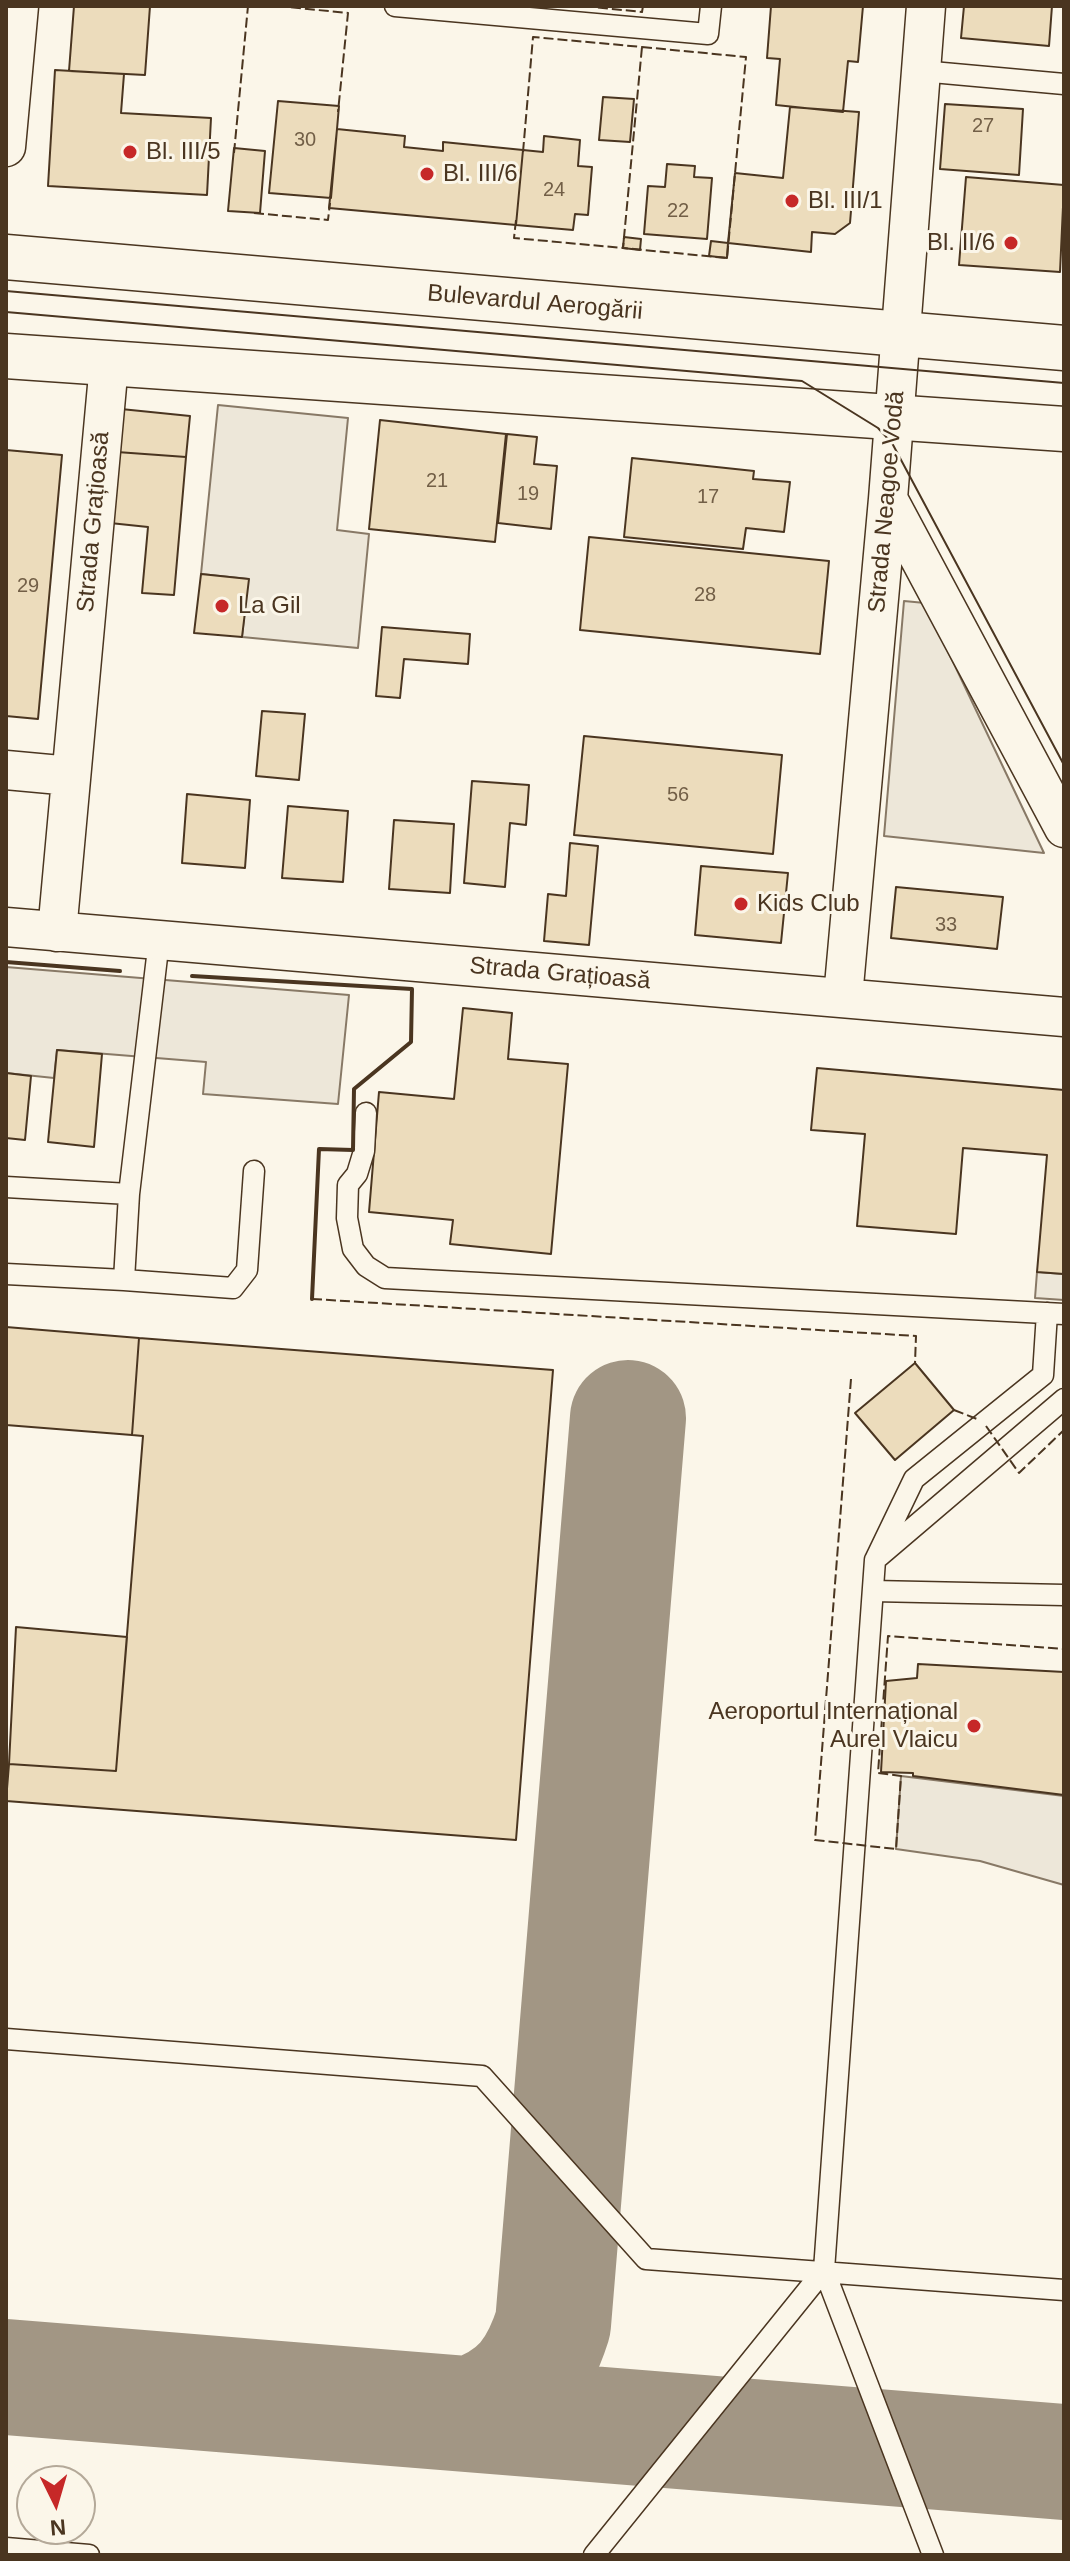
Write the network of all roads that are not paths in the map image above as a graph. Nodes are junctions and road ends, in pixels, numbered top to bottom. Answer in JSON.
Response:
{"nodes":[{"id":1,"x":19,"y":6,"type":"edge"},
{"id":2,"x":395,"y":6,"type":"edge"},
{"id":3,"x":711,"y":6,"type":"edge"},
{"id":4,"x":926,"y":6,"type":"edge"},
{"id":5,"x":921,"y":71,"type":"junction"},
{"id":6,"x":1064,"y":84,"type":"edge"},
{"id":7,"x":6,"y":147,"type":"edge"},
{"id":8,"x":6,"y":257,"type":"edge"},
{"id":9,"x":901,"y":334,"type":"junction"},
{"id":10,"x":1064,"y":348,"type":"edge"},
{"id":11,"x":6,"y":356,"type":"edge"},
{"id":12,"x":109,"y":364,"type":"junction"},
{"id":13,"x":894,"y":416,"type":"junction"},
{"id":14,"x":1064,"y":429,"type":"edge"},
{"id":15,"x":888,"y":499,"type":"junction"},
{"id":16,"x":6,"y":770,"type":"edge"},
{"id":17,"x":71,"y":776,"type":"junction"},
{"id":18,"x":1064,"y":828,"type":"edge"},
{"id":19,"x":6,"y":927,"type":"edge"},
{"id":20,"x":57,"y":932,"type":"junction"},
{"id":21,"x":159,"y":940,"type":"junction"},
{"id":22,"x":843,"y":997,"type":"junction"},
{"id":23,"x":1064,"y":1017,"type":"edge"},
{"id":24,"x":366,"y":1113,"type":"dead end"},
{"id":25,"x":254,"y":1171,"type":"dead end"},
{"id":26,"x":6,"y":1187,"type":"edge"},
{"id":27,"x":129,"y":1194,"type":"junction"},
{"id":28,"x":6,"y":1274,"type":"edge"},
{"id":29,"x":124,"y":1280,"type":"junction"},
{"id":30,"x":1056,"y":1314,"type":"edge"},
{"id":31,"x":1064,"y":1399,"type":"edge"},
{"id":32,"x":875,"y":1560,"type":"junction"},
{"id":33,"x":873,"y":1591,"type":"junction"},
{"id":34,"x":1064,"y":1595,"type":"edge"},
{"id":35,"x":6,"y":2039,"type":"edge"},
{"id":36,"x":824,"y":2270,"type":"junction"},
{"id":37,"x":1064,"y":2290,"type":"edge"},
{"id":38,"x":6,"y":2548,"type":"edge"},
{"id":39,"x":89,"y":2555,"type":"edge"},
{"id":40,"x":594,"y":2555,"type":"edge"},
{"id":41,"x":933,"y":2555,"type":"edge"}],
"edges":[{"from":1,"to":7,"type":"street"},
{"from":2,"to":3,"type":"lane"},
{"from":4,"to":5,"type":"street","name":"Strada Neagoe Vodă"},
{"from":5,"to":6,"type":"lane"},
{"from":5,"to":9,"type":"street","name":"Strada Neagoe Vodă"},
{"from":8,"to":9,"type":"main road","name":"Bulevardul Aerogării"},
{"from":9,"to":10,"type":"main road","name":"Bulevardul Aerogării"},
{"from":9,"to":13,"type":"street","name":"Strada Neagoe Vodă"},
{"from":11,"to":12,"type":"main road"},
{"from":12,"to":13,"type":"main road"},
{"from":12,"to":17,"type":"street","name":"Strada Grațioasă"},
{"from":13,"to":14,"type":"main road"},
{"from":13,"to":15,"type":"street","name":"Strada Neagoe Vodă"},
{"from":15,"to":18,"type":"street"},
{"from":15,"to":22,"type":"street","name":"Strada Neagoe Vodă"},
{"from":16,"to":17,"type":"street"},
{"from":17,"to":20,"type":"street","name":"Strada Grațioasă"},
{"from":19,"to":20,"type":"street","name":"Strada Grațioasă"},
{"from":20,"to":21,"type":"street","name":"Strada Grațioasă"},
{"from":21,"to":22,"type":"street","name":"Strada Grațioasă"},
{"from":21,"to":27,"type":"lane"},
{"from":22,"to":23,"type":"street","name":"Strada Grațioasă"},
{"from":24,"to":30,"type":"lane"},
{"from":25,"to":29,"type":"lane"},
{"from":26,"to":27,"type":"lane"},
{"from":27,"to":29,"type":"lane"},
{"from":28,"to":29,"type":"lane"},
{"from":30,"to":32,"type":"lane"},
{"from":31,"to":32,"type":"lane"},
{"from":32,"to":33,"type":"lane"},
{"from":33,"to":34,"type":"lane"},
{"from":33,"to":36,"type":"lane"},
{"from":35,"to":36,"type":"lane"},
{"from":36,"to":37,"type":"lane"},
{"from":36,"to":40,"type":"lane"},
{"from":36,"to":41,"type":"lane"},
{"from":38,"to":39,"type":"lane"}]}
